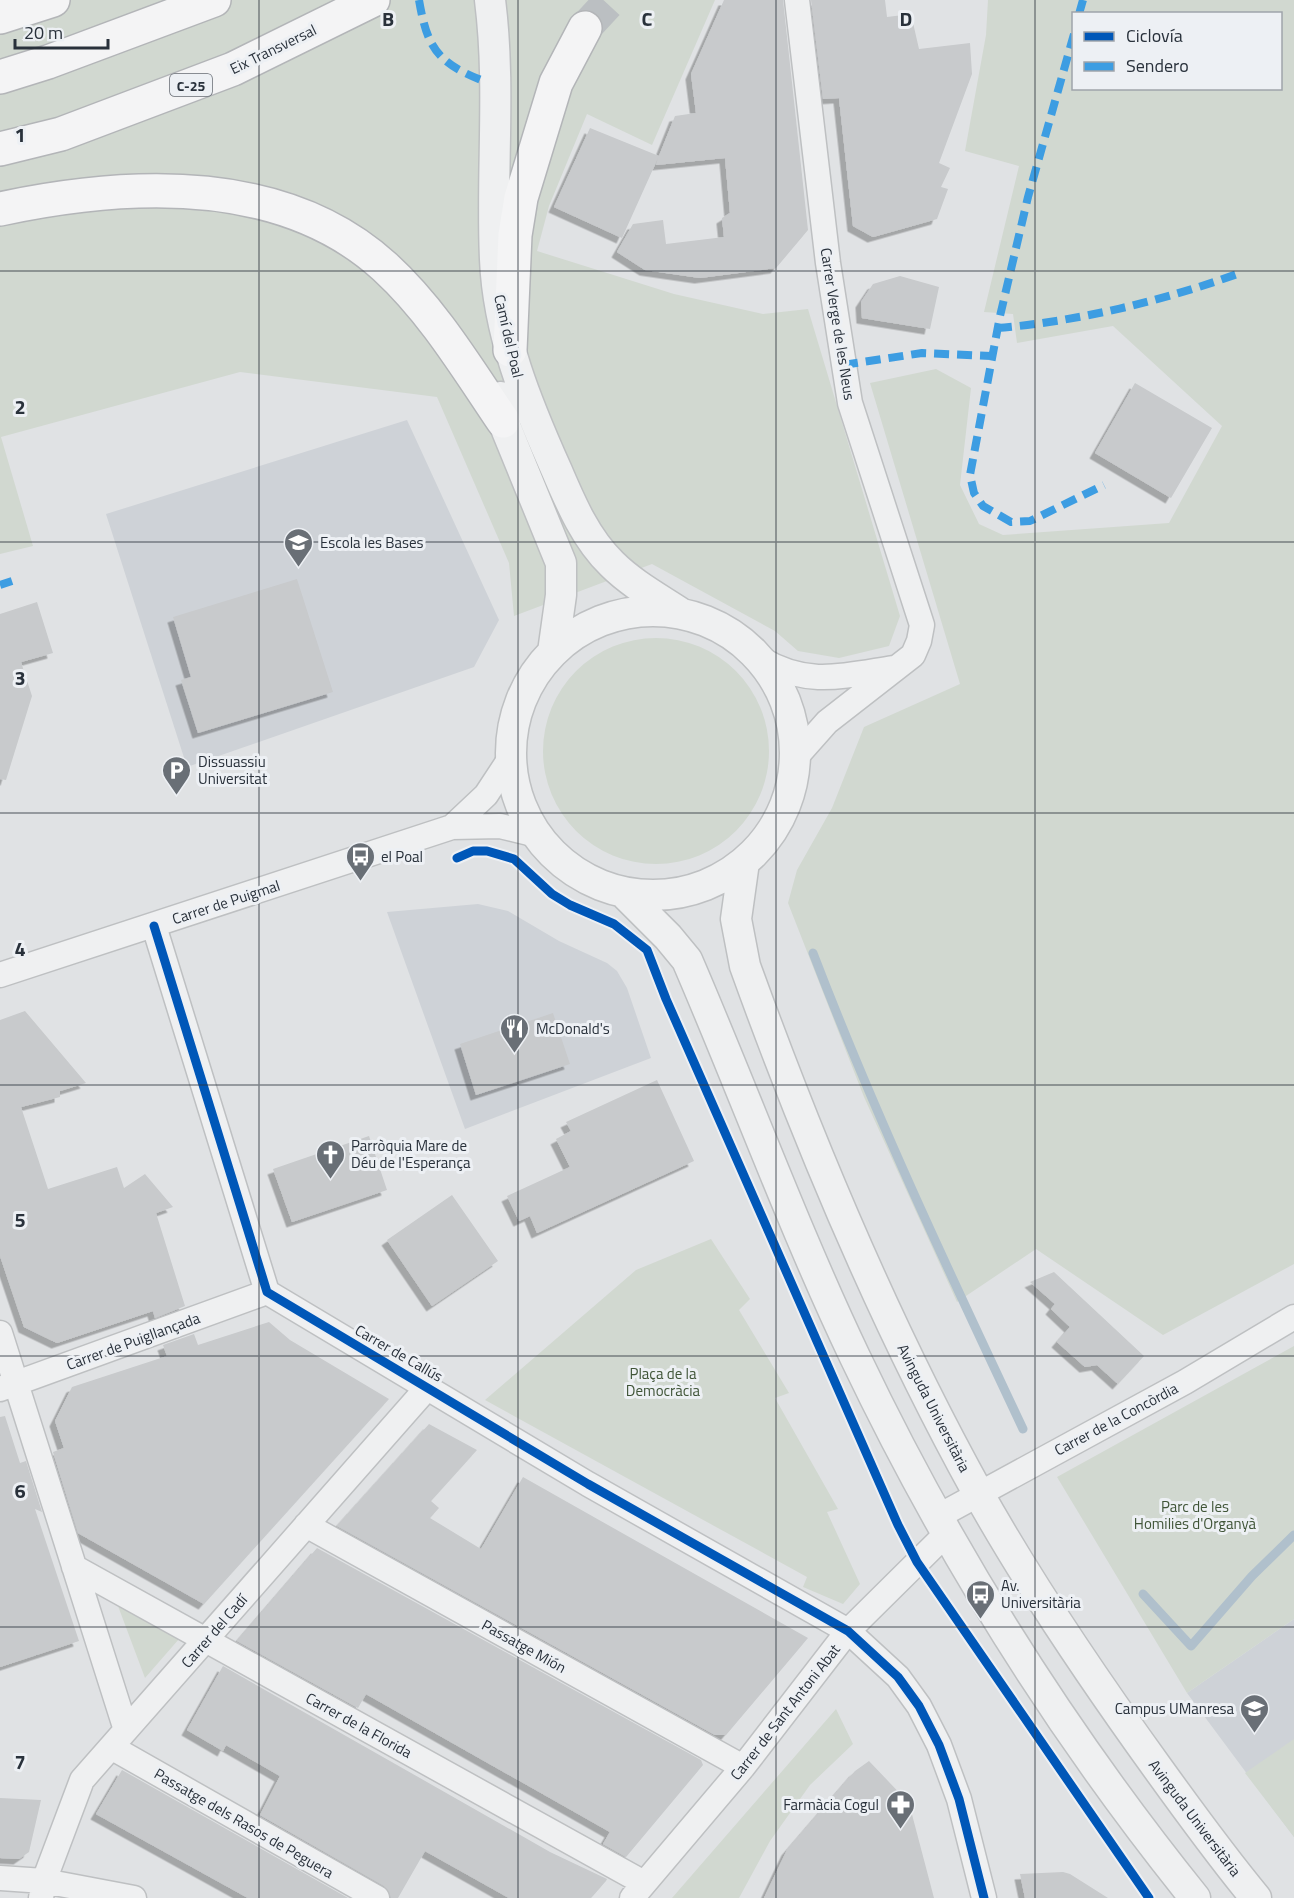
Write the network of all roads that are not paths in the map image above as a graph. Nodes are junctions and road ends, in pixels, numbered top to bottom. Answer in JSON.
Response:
{"nodes":[{"id":1,"x":53,"y":0,"type":"edge"},
{"id":2,"x":214,"y":0,"type":"edge"},
{"id":3,"x":373,"y":0,"type":"edge"},
{"id":4,"x":473,"y":0,"type":"edge"},
{"id":5,"x":490,"y":0,"type":"edge"},
{"id":6,"x":797,"y":0,"type":"edge"},
{"id":7,"x":0,"y":17,"type":"edge"},
{"id":8,"x":585,"y":28,"type":"tunnel mouth"},
{"id":9,"x":0,"y":77,"type":"edge"},
{"id":10,"x":0,"y":149,"type":"edge"},
{"id":11,"x":0,"y":209,"type":"edge"},
{"id":12,"x":510,"y":350,"type":"junction"},
{"id":13,"x":503,"y":421,"type":"junction"},
{"id":14,"x":681,"y":613,"type":"junction"},
{"id":15,"x":553,"y":652,"type":"junction"},
{"id":16,"x":761,"y":659,"type":"junction"},
{"id":17,"x":899,"y":667,"type":"junction"},
{"id":18,"x":511,"y":757,"type":"junction"},
{"id":19,"x":796,"y":757,"type":"junction"},
{"id":20,"x":452,"y":827,"type":"junction"},
{"id":21,"x":537,"y":835,"type":"junction"},
{"id":22,"x":744,"y":862,"type":"junction"},
{"id":23,"x":623,"y":891,"type":"junction"},
{"id":24,"x":154,"y":926,"type":"junction"},
{"id":25,"x":0,"y":975,"type":"edge"},
{"id":26,"x":267,"y":1292,"type":"junction"},
{"id":27,"x":1294,"y":1317,"type":"edge"},
{"id":28,"x":0,"y":1333,"type":"edge"},
{"id":29,"x":8,"y":1387,"type":"edge"},
{"id":30,"x":427,"y":1388,"type":"junction"},
{"id":31,"x":978,"y":1493,"type":"junction"},
{"id":32,"x":306,"y":1525,"type":"junction"},
{"id":33,"x":942,"y":1525,"type":"junction"},
{"id":34,"x":74,"y":1567,"type":"junction"},
{"id":35,"x":848,"y":1631,"type":"junction"},
{"id":36,"x":207,"y":1641,"type":"junction"},
{"id":37,"x":118,"y":1739,"type":"junction"},
{"id":38,"x":743,"y":1767,"type":"junction"},
{"id":39,"x":0,"y":1878,"type":"edge"},
{"id":40,"x":42,"y":1890,"type":"edge"},
{"id":41,"x":638,"y":1891,"type":"edge"},
{"id":42,"x":134,"y":1898,"type":"edge"},
{"id":43,"x":377,"y":1898,"type":"edge"},
{"id":44,"x":984,"y":1898,"type":"edge"},
{"id":45,"x":1195,"y":1898,"type":"edge"},
{"id":46,"x":1256,"y":1898,"type":"edge"}],
"edges":[{"from":1,"to":7,"type":"highway"},
{"from":2,"to":9,"type":"highway"},
{"from":3,"to":10,"type":"highway","name":"Eix Transversal","number":"C-25"},
{"from":4,"to":13,"type":"street","name":"Camí del Poal"},
{"from":5,"to":12,"type":"street","name":"Camí del Poal"},
{"from":6,"to":17,"type":"street","name":"Carrer Verge de les Neus"},
{"from":8,"to":12,"type":"highway"},
{"from":11,"to":13,"type":"highway"},
{"from":12,"to":14,"type":"street","name":"Camí del Poal"},
{"from":13,"to":15,"type":"street","name":"Camí del Poal"},
{"from":14,"to":15,"type":"street"},
{"from":14,"to":16,"type":"street"},
{"from":15,"to":18,"type":"street"},
{"from":16,"to":17,"type":"street"},
{"from":16,"to":19,"type":"street"},
{"from":17,"to":19,"type":"street","name":"Carrer Verge de les Neus"},
{"from":18,"to":20,"type":"street","name":"Carrer de Puigmal"},
{"from":18,"to":21,"type":"street"},
{"from":19,"to":22,"type":"street"},
{"from":20,"to":21,"type":"street","name":"Carrer de Puigmal"},
{"from":20,"to":24,"type":"street","name":"Carrer de Puigmal"},
{"from":21,"to":23,"type":"street"},
{"from":22,"to":23,"type":"street"},
{"from":22,"to":31,"type":"street","name":"Avinguda Universitària"},
{"from":23,"to":33,"type":"street"},
{"from":24,"to":25,"type":"street","name":"Carrer de Puigmal"},
{"from":24,"to":26,"type":"street"},
{"from":26,"to":29,"type":"street","name":"Carrer de Puigllançada"},
{"from":26,"to":30,"type":"street","name":"Carrer de Callús"},
{"from":27,"to":31,"type":"street","name":"Carrer de la Concòrdia"},
{"from":28,"to":29,"type":"street"},
{"from":29,"to":34,"type":"street"},
{"from":30,"to":32,"type":"street","name":"Carrer del Cadí"},
{"from":30,"to":35,"type":"street","name":"Carrer de Callús"},
{"from":31,"to":33,"type":"street","name":"Carrer de la Concòrdia"},
{"from":31,"to":46,"type":"street","name":"Avinguda Universitària"},
{"from":32,"to":36,"type":"street","name":"Carrer del Cadí"},
{"from":32,"to":38,"type":"street","name":"Passatge Mión"},
{"from":33,"to":35,"type":"street","name":"Carrer de Sant Antoni Abat"},
{"from":33,"to":45,"type":"street"},
{"from":34,"to":36,"type":"street","name":"Carrer de la Florida"},
{"from":34,"to":37,"type":"street"},
{"from":35,"to":38,"type":"street","name":"Carrer de Sant Antoni Abat"},
{"from":35,"to":44,"type":"street","name":"Carrer de Callús"},
{"from":36,"to":37,"type":"street","name":"Carrer del Cadí"},
{"from":36,"to":41,"type":"street","name":"Carrer de la Florida"},
{"from":37,"to":40,"type":"street","name":"Carrer del Cadí"},
{"from":37,"to":43,"type":"street","name":"Passatge dels Rasos de Peguera"},
{"from":38,"to":41,"type":"street","name":"Carrer de Sant Antoni Abat"},
{"from":39,"to":40,"type":"street"},
{"from":40,"to":42,"type":"street"}]}
